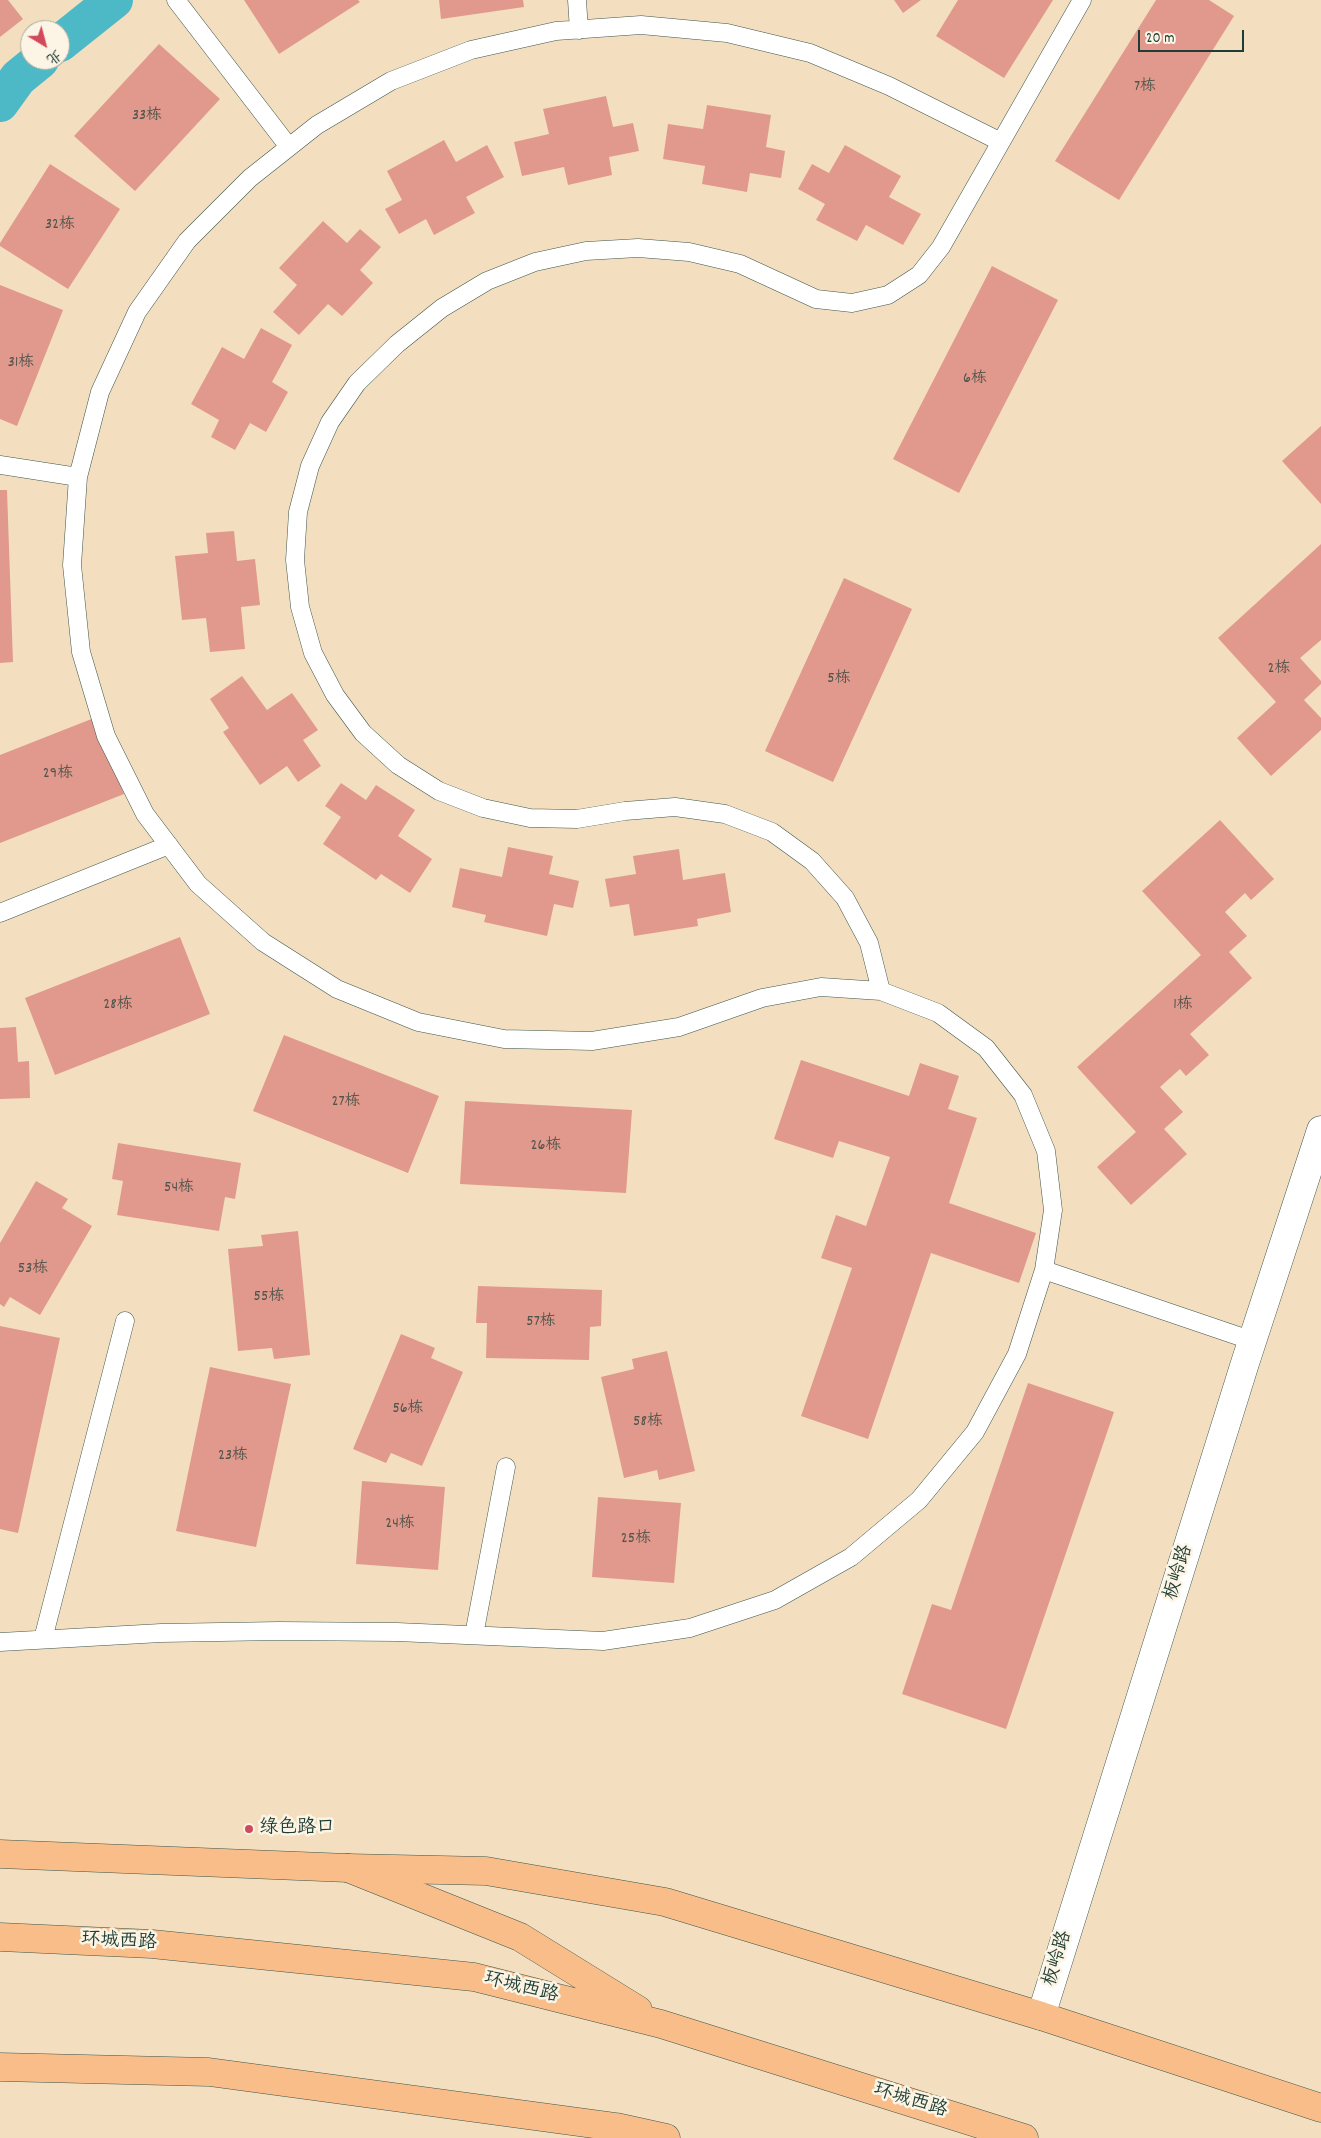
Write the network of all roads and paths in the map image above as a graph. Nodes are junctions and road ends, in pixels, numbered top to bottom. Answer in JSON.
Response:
{"nodes":[{"id":1,"x":176,"y":0,"type":"edge"},
{"id":2,"x":577,"y":0,"type":"edge"},
{"id":3,"x":1082,"y":0,"type":"edge"},
{"id":4,"x":579,"y":30,"type":"junction"},
{"id":5,"x":1001,"y":142,"type":"junction"},
{"id":6,"x":289,"y":147,"type":"junction"},
{"id":7,"x":0,"y":465,"type":"edge"},
{"id":8,"x":78,"y":477,"type":"junction"},
{"id":9,"x":169,"y":845,"type":"junction"},
{"id":10,"x":0,"y":913,"type":"edge"},
{"id":11,"x":881,"y":991,"type":"junction"},
{"id":12,"x":1321,"y":1130,"type":"edge"},
{"id":13,"x":1044,"y":1270,"type":"junction"},
{"id":14,"x":125,"y":1321,"type":"dead end"},
{"id":15,"x":1253,"y":1341,"type":"junction"},
{"id":16,"x":506,"y":1467,"type":"dead end"},
{"id":17,"x":474,"y":1635,"type":"junction"},
{"id":18,"x":43,"y":1639,"type":"junction"},
{"id":19,"x":0,"y":1642,"type":"edge"},
{"id":20,"x":0,"y":1854,"type":"edge"},
{"id":21,"x":348,"y":1868,"type":"junction"},
{"id":22,"x":0,"y":1937,"type":"edge"},
{"id":23,"x":1041,"y":2016,"type":"junction"},
{"id":24,"x":661,"y":2024,"type":"junction"},
{"id":25,"x":0,"y":2067,"type":"edge"},
{"id":26,"x":1321,"y":2108,"type":"edge"},
{"id":27,"x":666,"y":2138,"type":"edge"},
{"id":28,"x":1024,"y":2138,"type":"edge"}],
"edges":[{"from":1,"to":6,"type":"lane"},
{"from":2,"to":4,"type":"lane"},
{"from":3,"to":5,"type":"lane"},
{"from":4,"to":5,"type":"lane"},
{"from":4,"to":6,"type":"lane"},
{"from":5,"to":11,"type":"lane"},
{"from":6,"to":8,"type":"lane"},
{"from":7,"to":8,"type":"lane"},
{"from":8,"to":9,"type":"lane"},
{"from":9,"to":10,"type":"lane"},
{"from":9,"to":11,"type":"lane"},
{"from":11,"to":13,"type":"lane"},
{"from":12,"to":15,"type":"street","name":"板岭路"},
{"from":13,"to":15,"type":"lane"},
{"from":13,"to":17,"type":"lane"},
{"from":14,"to":18,"type":"lane"},
{"from":15,"to":23,"type":"street","name":"板岭路"},
{"from":16,"to":17,"type":"lane"},
{"from":17,"to":18,"type":"lane"},
{"from":18,"to":19,"type":"lane"},
{"from":20,"to":21,"type":"main road"},
{"from":21,"to":23,"type":"main road"},
{"from":21,"to":24,"type":"main road"},
{"from":22,"to":24,"type":"main road","name":"环城西路"},
{"from":23,"to":26,"type":"main road"},
{"from":24,"to":28,"type":"main road","name":"环城西路"},
{"from":25,"to":27,"type":"main road"}]}
